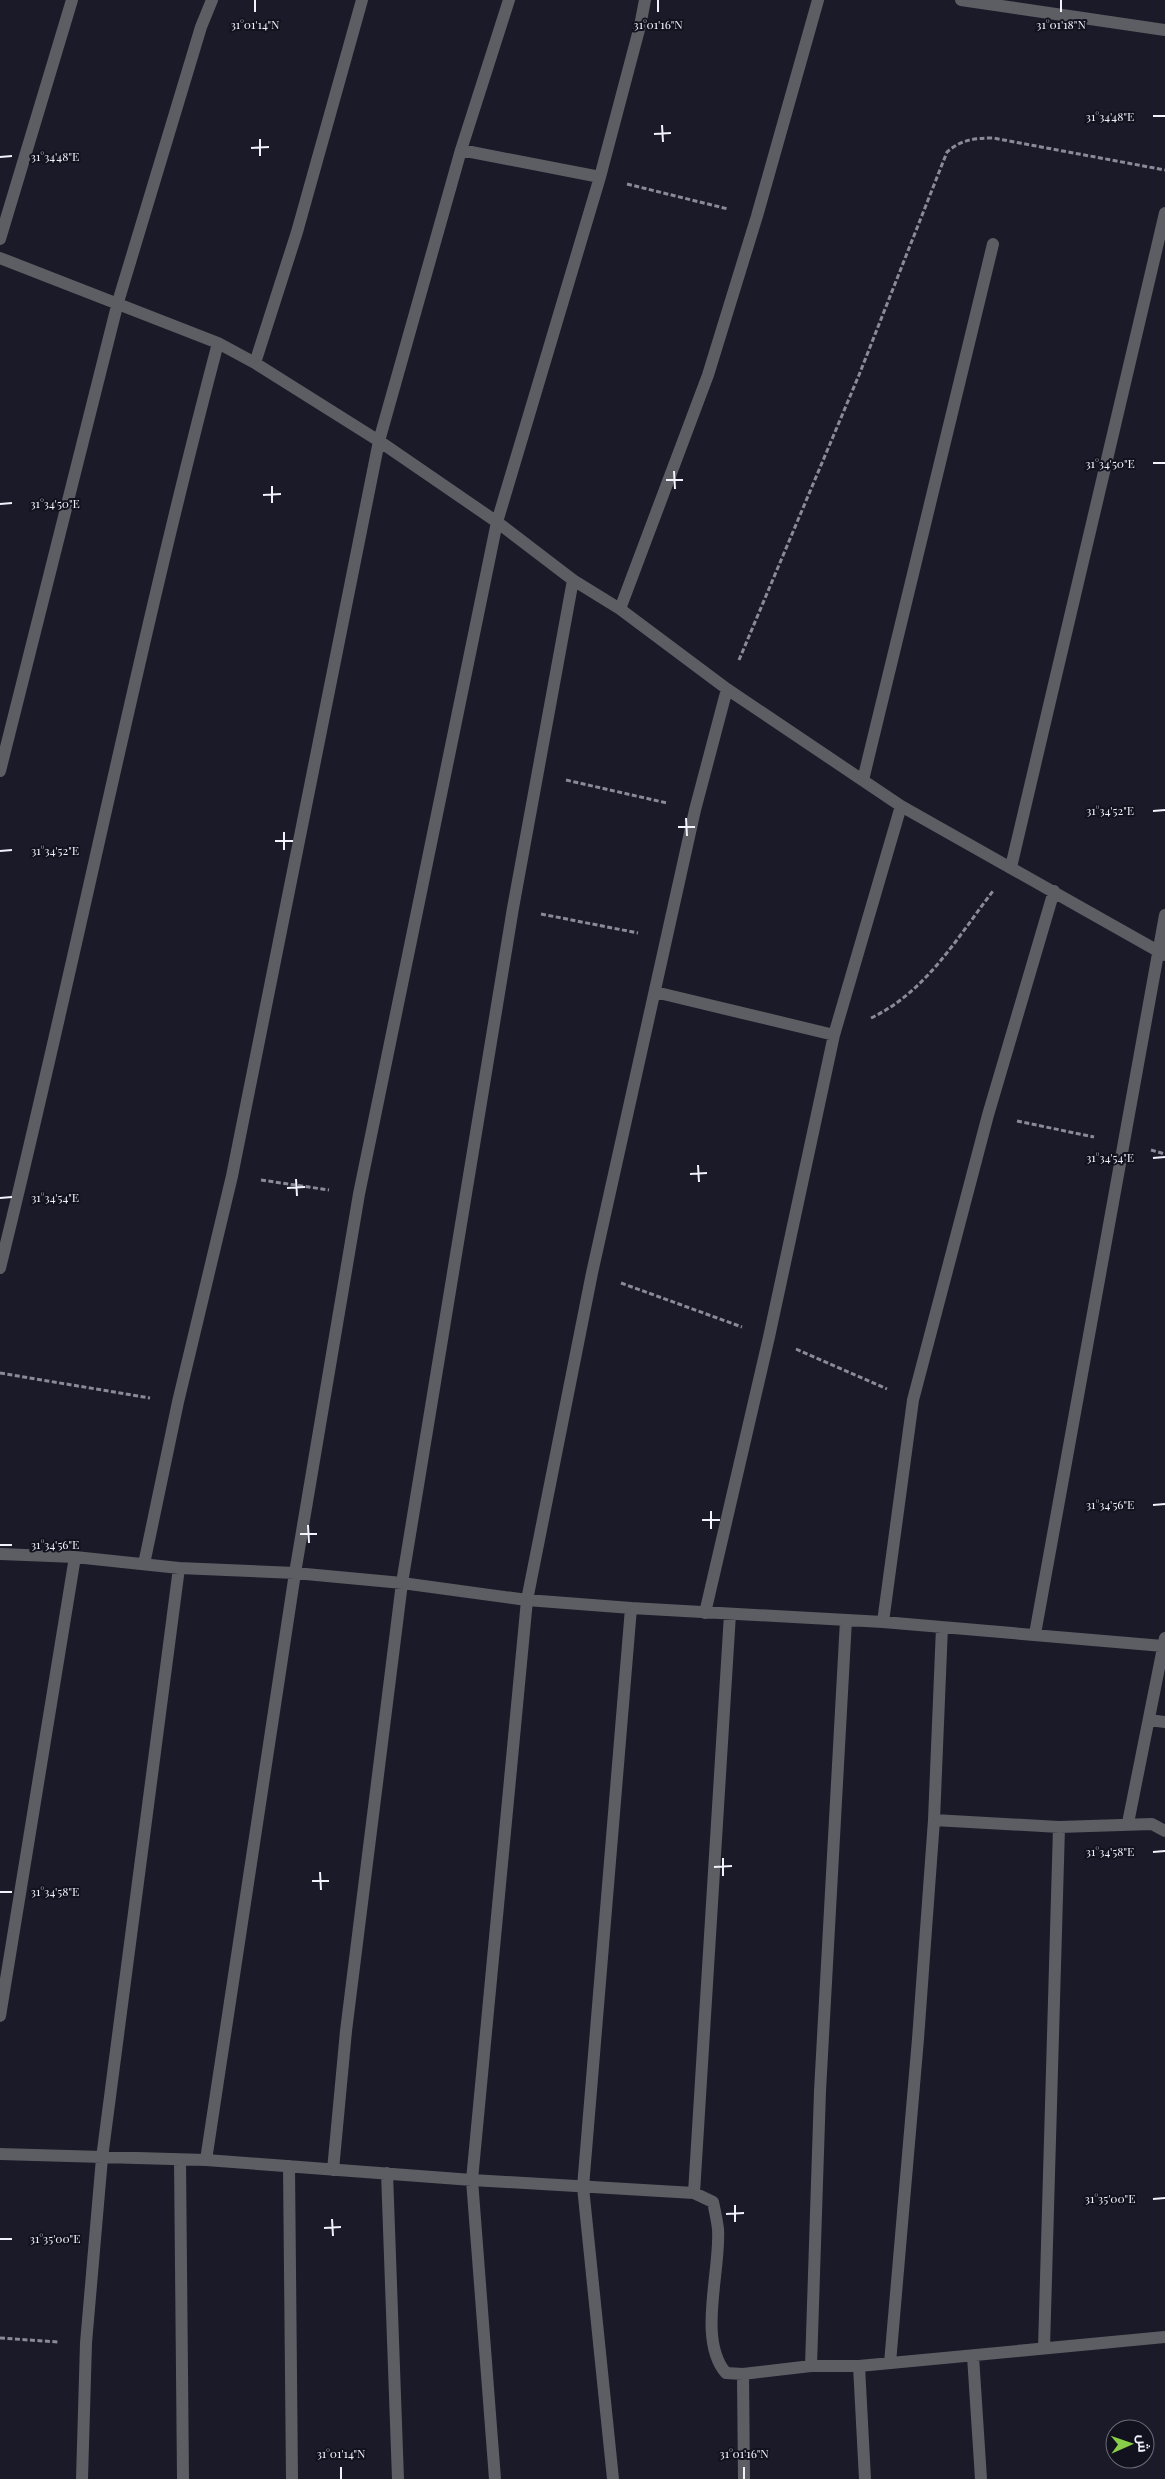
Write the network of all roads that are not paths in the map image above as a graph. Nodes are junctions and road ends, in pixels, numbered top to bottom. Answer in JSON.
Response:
{"nodes":[{"id":1,"x":72,"y":0,"type":"edge"},
{"id":2,"x":212,"y":0,"type":"edge"},
{"id":3,"x":362,"y":0,"type":"edge"},
{"id":4,"x":509,"y":0,"type":"edge"},
{"id":5,"x":645,"y":0,"type":"edge"},
{"id":6,"x":818,"y":0,"type":"edge"},
{"id":7,"x":961,"y":0,"type":"edge"},
{"id":8,"x":1165,"y":30,"type":"edge"},
{"id":9,"x":461,"y":150,"type":"junction"},
{"id":10,"x":600,"y":177,"type":"junction"},
{"id":11,"x":1165,"y":213,"type":"edge"},
{"id":12,"x":0,"y":239,"type":"edge"},
{"id":13,"x":993,"y":244,"type":"dead end"},
{"id":14,"x":0,"y":258,"type":"edge"},
{"id":15,"x":118,"y":302,"type":"junction"},
{"id":16,"x":218,"y":343,"type":"junction"},
{"id":17,"x":255,"y":363,"type":"junction"},
{"id":18,"x":378,"y":442,"type":"junction"},
{"id":19,"x":498,"y":522,"type":"junction"},
{"id":20,"x":574,"y":580,"type":"junction"},
{"id":21,"x":620,"y":609,"type":"junction"},
{"id":22,"x":727,"y":688,"type":"junction"},
{"id":23,"x":0,"y":771,"type":"edge"},
{"id":24,"x":863,"y":780,"type":"junction"},
{"id":25,"x":900,"y":806,"type":"junction"},
{"id":26,"x":1011,"y":867,"type":"junction"},
{"id":27,"x":1054,"y":891,"type":"junction"},
{"id":28,"x":1165,"y":915,"type":"edge"},
{"id":29,"x":1161,"y":953,"type":"edge"},
{"id":30,"x":655,"y":992,"type":"junction"},
{"id":31,"x":834,"y":1035,"type":"junction"},
{"id":32,"x":0,"y":1268,"type":"edge"},
{"id":33,"x":0,"y":1554,"type":"edge"},
{"id":34,"x":75,"y":1557,"type":"junction"},
{"id":35,"x":144,"y":1564,"type":"junction"},
{"id":36,"x":178,"y":1568,"type":"junction"},
{"id":37,"x":295,"y":1573,"type":"junction"},
{"id":38,"x":402,"y":1583,"type":"junction"},
{"id":39,"x":527,"y":1600,"type":"junction"},
{"id":40,"x":631,"y":1608,"type":"junction"},
{"id":41,"x":705,"y":1613,"type":"junction"},
{"id":42,"x":730,"y":1614,"type":"junction"},
{"id":43,"x":846,"y":1620,"type":"junction"},
{"id":44,"x":883,"y":1622,"type":"junction"},
{"id":45,"x":942,"y":1627,"type":"junction"},
{"id":46,"x":1035,"y":1634,"type":"junction"},
{"id":47,"x":1164,"y":1642,"type":"edge"},
{"id":48,"x":1149,"y":1720,"type":"junction"},
{"id":49,"x":1165,"y":1722,"type":"edge"},
{"id":50,"x":934,"y":1820,"type":"junction"},
{"id":51,"x":1128,"y":1823,"type":"junction"},
{"id":52,"x":1059,"y":1827,"type":"junction"},
{"id":53,"x":1165,"y":1831,"type":"edge"},
{"id":54,"x":0,"y":2016,"type":"edge"},
{"id":55,"x":0,"y":2154,"type":"edge"},
{"id":56,"x":102,"y":2158,"type":"junction"},
{"id":57,"x":180,"y":2160,"type":"junction"},
{"id":58,"x":206,"y":2160,"type":"junction"},
{"id":59,"x":289,"y":2166,"type":"junction"},
{"id":60,"x":333,"y":2170,"type":"junction"},
{"id":61,"x":387,"y":2173,"type":"junction"},
{"id":62,"x":472,"y":2180,"type":"junction"},
{"id":63,"x":583,"y":2187,"type":"junction"},
{"id":64,"x":694,"y":2193,"type":"junction"},
{"id":65,"x":1165,"y":2337,"type":"edge"},
{"id":66,"x":1044,"y":2348,"type":"junction"},
{"id":67,"x":973,"y":2356,"type":"junction"},
{"id":68,"x":890,"y":2363,"type":"junction"},
{"id":69,"x":811,"y":2366,"type":"junction"},
{"id":70,"x":859,"y":2366,"type":"junction"},
{"id":71,"x":743,"y":2374,"type":"junction"},
{"id":72,"x":82,"y":2479,"type":"edge"},
{"id":73,"x":183,"y":2479,"type":"edge"},
{"id":74,"x":292,"y":2479,"type":"edge"},
{"id":75,"x":398,"y":2479,"type":"edge"},
{"id":76,"x":495,"y":2479,"type":"edge"},
{"id":77,"x":613,"y":2479,"type":"edge"},
{"id":78,"x":744,"y":2479,"type":"edge"},
{"id":79,"x":865,"y":2479,"type":"edge"},
{"id":80,"x":981,"y":2479,"type":"edge"}],
"edges":[{"from":1,"to":12,"type":"street"},
{"from":2,"to":15,"type":"street"},
{"from":3,"to":17,"type":"street"},
{"from":4,"to":9,"type":"street"},
{"from":5,"to":10,"type":"street"},
{"from":6,"to":21,"type":"street"},
{"from":7,"to":8,"type":"street"},
{"from":9,"to":10,"type":"street"},
{"from":9,"to":18,"type":"street"},
{"from":10,"to":19,"type":"street"},
{"from":11,"to":26,"type":"street"},
{"from":13,"to":24,"type":"street"},
{"from":14,"to":15,"type":"street"},
{"from":15,"to":16,"type":"street"},
{"from":15,"to":23,"type":"street"},
{"from":16,"to":17,"type":"street"},
{"from":16,"to":32,"type":"street"},
{"from":17,"to":18,"type":"street"},
{"from":18,"to":19,"type":"street"},
{"from":18,"to":35,"type":"street"},
{"from":19,"to":20,"type":"street"},
{"from":19,"to":37,"type":"street"},
{"from":20,"to":21,"type":"street"},
{"from":20,"to":38,"type":"street"},
{"from":21,"to":22,"type":"street"},
{"from":22,"to":24,"type":"street"},
{"from":22,"to":30,"type":"street"},
{"from":24,"to":25,"type":"street"},
{"from":25,"to":26,"type":"street"},
{"from":25,"to":31,"type":"street"},
{"from":26,"to":27,"type":"street"},
{"from":27,"to":29,"type":"street"},
{"from":27,"to":44,"type":"street"},
{"from":28,"to":29,"type":"street"},
{"from":29,"to":46,"type":"street"},
{"from":30,"to":31,"type":"street"},
{"from":30,"to":39,"type":"street"},
{"from":31,"to":41,"type":"street"},
{"from":33,"to":34,"type":"street"},
{"from":34,"to":35,"type":"street"},
{"from":34,"to":54,"type":"street"},
{"from":35,"to":36,"type":"street"},
{"from":36,"to":37,"type":"street"},
{"from":36,"to":56,"type":"street"},
{"from":37,"to":38,"type":"street"},
{"from":37,"to":58,"type":"street"},
{"from":38,"to":39,"type":"street"},
{"from":38,"to":60,"type":"street"},
{"from":39,"to":40,"type":"street"},
{"from":39,"to":62,"type":"street"},
{"from":40,"to":41,"type":"street"},
{"from":40,"to":63,"type":"street"},
{"from":41,"to":42,"type":"street"},
{"from":42,"to":43,"type":"street"},
{"from":42,"to":64,"type":"street"},
{"from":43,"to":44,"type":"street"},
{"from":43,"to":69,"type":"street"},
{"from":44,"to":45,"type":"street"},
{"from":45,"to":46,"type":"street"},
{"from":45,"to":50,"type":"street"},
{"from":46,"to":47,"type":"street"},
{"from":47,"to":48,"type":"street"},
{"from":48,"to":49,"type":"street"},
{"from":48,"to":51,"type":"street"},
{"from":50,"to":52,"type":"street"},
{"from":50,"to":68,"type":"street"},
{"from":51,"to":52,"type":"street"},
{"from":51,"to":53,"type":"street"},
{"from":52,"to":66,"type":"street"},
{"from":55,"to":56,"type":"street"},
{"from":56,"to":57,"type":"street"},
{"from":56,"to":72,"type":"street"},
{"from":57,"to":58,"type":"street"},
{"from":57,"to":73,"type":"street"},
{"from":58,"to":59,"type":"street"},
{"from":59,"to":60,"type":"street"},
{"from":59,"to":74,"type":"street"},
{"from":60,"to":61,"type":"street"},
{"from":61,"to":62,"type":"street"},
{"from":61,"to":75,"type":"street"},
{"from":62,"to":63,"type":"street"},
{"from":62,"to":76,"type":"street"},
{"from":63,"to":64,"type":"street"},
{"from":63,"to":77,"type":"street"},
{"from":64,"to":71,"type":"street"},
{"from":65,"to":66,"type":"street"},
{"from":66,"to":67,"type":"street"},
{"from":67,"to":68,"type":"street"},
{"from":67,"to":80,"type":"street"},
{"from":68,"to":70,"type":"street"},
{"from":69,"to":70,"type":"street"},
{"from":69,"to":71,"type":"street"},
{"from":70,"to":79,"type":"street"},
{"from":71,"to":78,"type":"street"}]}
